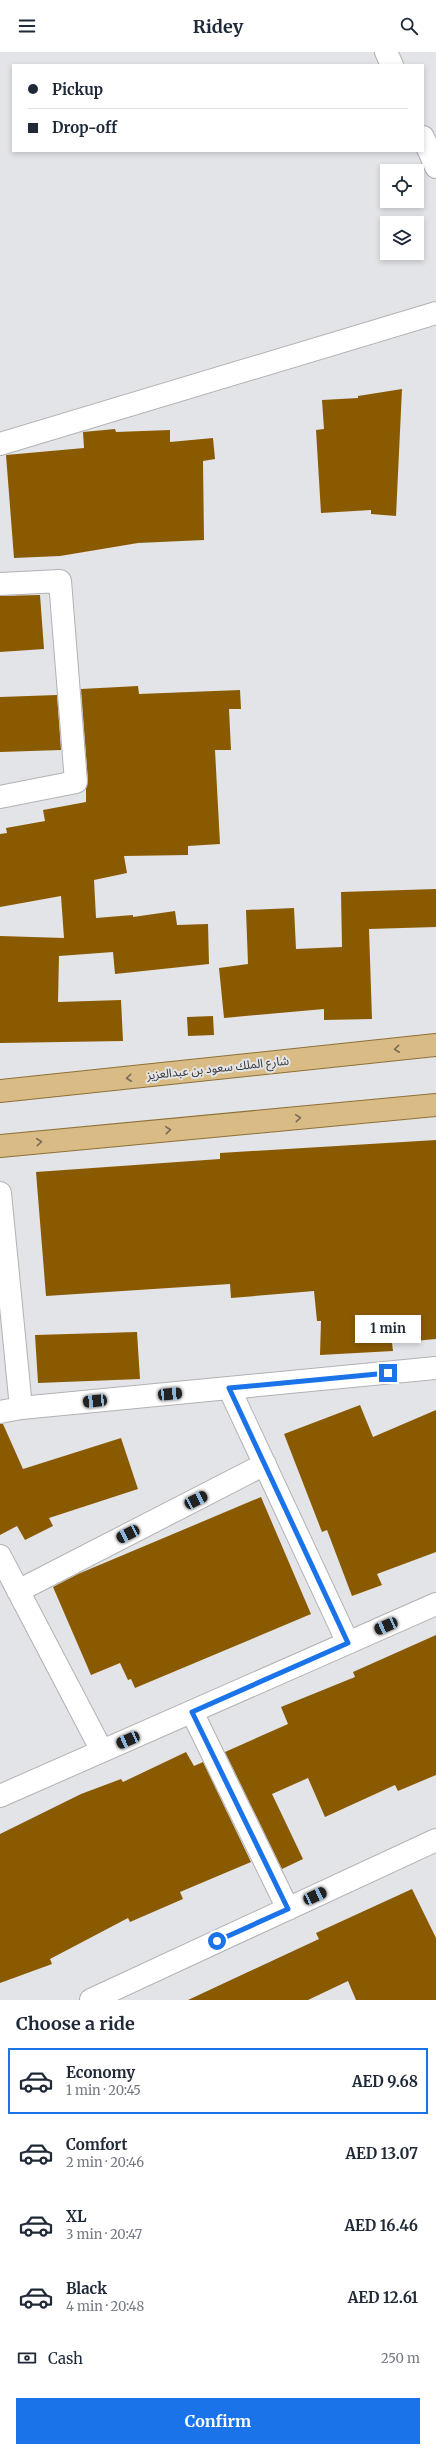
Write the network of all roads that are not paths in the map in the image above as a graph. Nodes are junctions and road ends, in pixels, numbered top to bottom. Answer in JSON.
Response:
{"nodes":[{"id":1,"x":386,"y":52,"type":"edge"},
{"id":2,"x":392,"y":64,"type":"edge"},
{"id":3,"x":424,"y":139,"type":"edge"},
{"id":4,"x":436,"y":167,"type":"edge"},
{"id":5,"x":436,"y":313,"type":"edge"},
{"id":6,"x":0,"y":444,"type":"edge"},
{"id":7,"x":0,"y":584,"type":"edge"},
{"id":8,"x":0,"y":797,"type":"edge"},
{"id":9,"x":436,"y":1045,"type":"edge"},
{"id":10,"x":0,"y":1092,"type":"edge"},
{"id":11,"x":436,"y":1105,"type":"edge"},
{"id":12,"x":0,"y":1146,"type":"edge"},
{"id":13,"x":0,"y":1193,"type":"edge"},
{"id":14,"x":436,"y":1368,"type":"edge"},
{"id":15,"x":229,"y":1388,"type":"junction"},
{"id":16,"x":10,"y":1410,"type":"edge"},
{"id":17,"x":265,"y":1464,"type":"junction"},
{"id":18,"x":0,"y":1556,"type":"edge"},
{"id":19,"x":18,"y":1591,"type":"junction"},
{"id":20,"x":436,"y":1604,"type":"edge"},
{"id":21,"x":348,"y":1643,"type":"junction"},
{"id":22,"x":192,"y":1712,"type":"junction"},
{"id":23,"x":102,"y":1751,"type":"junction"},
{"id":24,"x":0,"y":1796,"type":"edge"},
{"id":25,"x":436,"y":1840,"type":"edge"},
{"id":26,"x":288,"y":1909,"type":"junction"},
{"id":27,"x":91,"y":2000,"type":"edge"}],
"edges":[{"from":1,"to":2,"type":"street"},
{"from":3,"to":4,"type":"street"},
{"from":5,"to":6,"type":"street"},
{"from":7,"to":8,"type":"street"},
{"from":9,"to":10,"type":"main road","name":"شارع الملك سعود بن عبدالعزيز","one_way":true},
{"from":12,"to":11,"type":"main road","one_way":true},
{"from":13,"to":16,"type":"street"},
{"from":14,"to":15,"type":"street"},
{"from":15,"to":16,"type":"street"},
{"from":15,"to":17,"type":"street"},
{"from":17,"to":19,"type":"street"},
{"from":17,"to":21,"type":"street"},
{"from":18,"to":19,"type":"street"},
{"from":19,"to":23,"type":"street"},
{"from":20,"to":21,"type":"street"},
{"from":21,"to":22,"type":"street"},
{"from":22,"to":23,"type":"street"},
{"from":22,"to":26,"type":"street"},
{"from":23,"to":24,"type":"street"},
{"from":25,"to":26,"type":"street"},
{"from":26,"to":27,"type":"street"}]}
